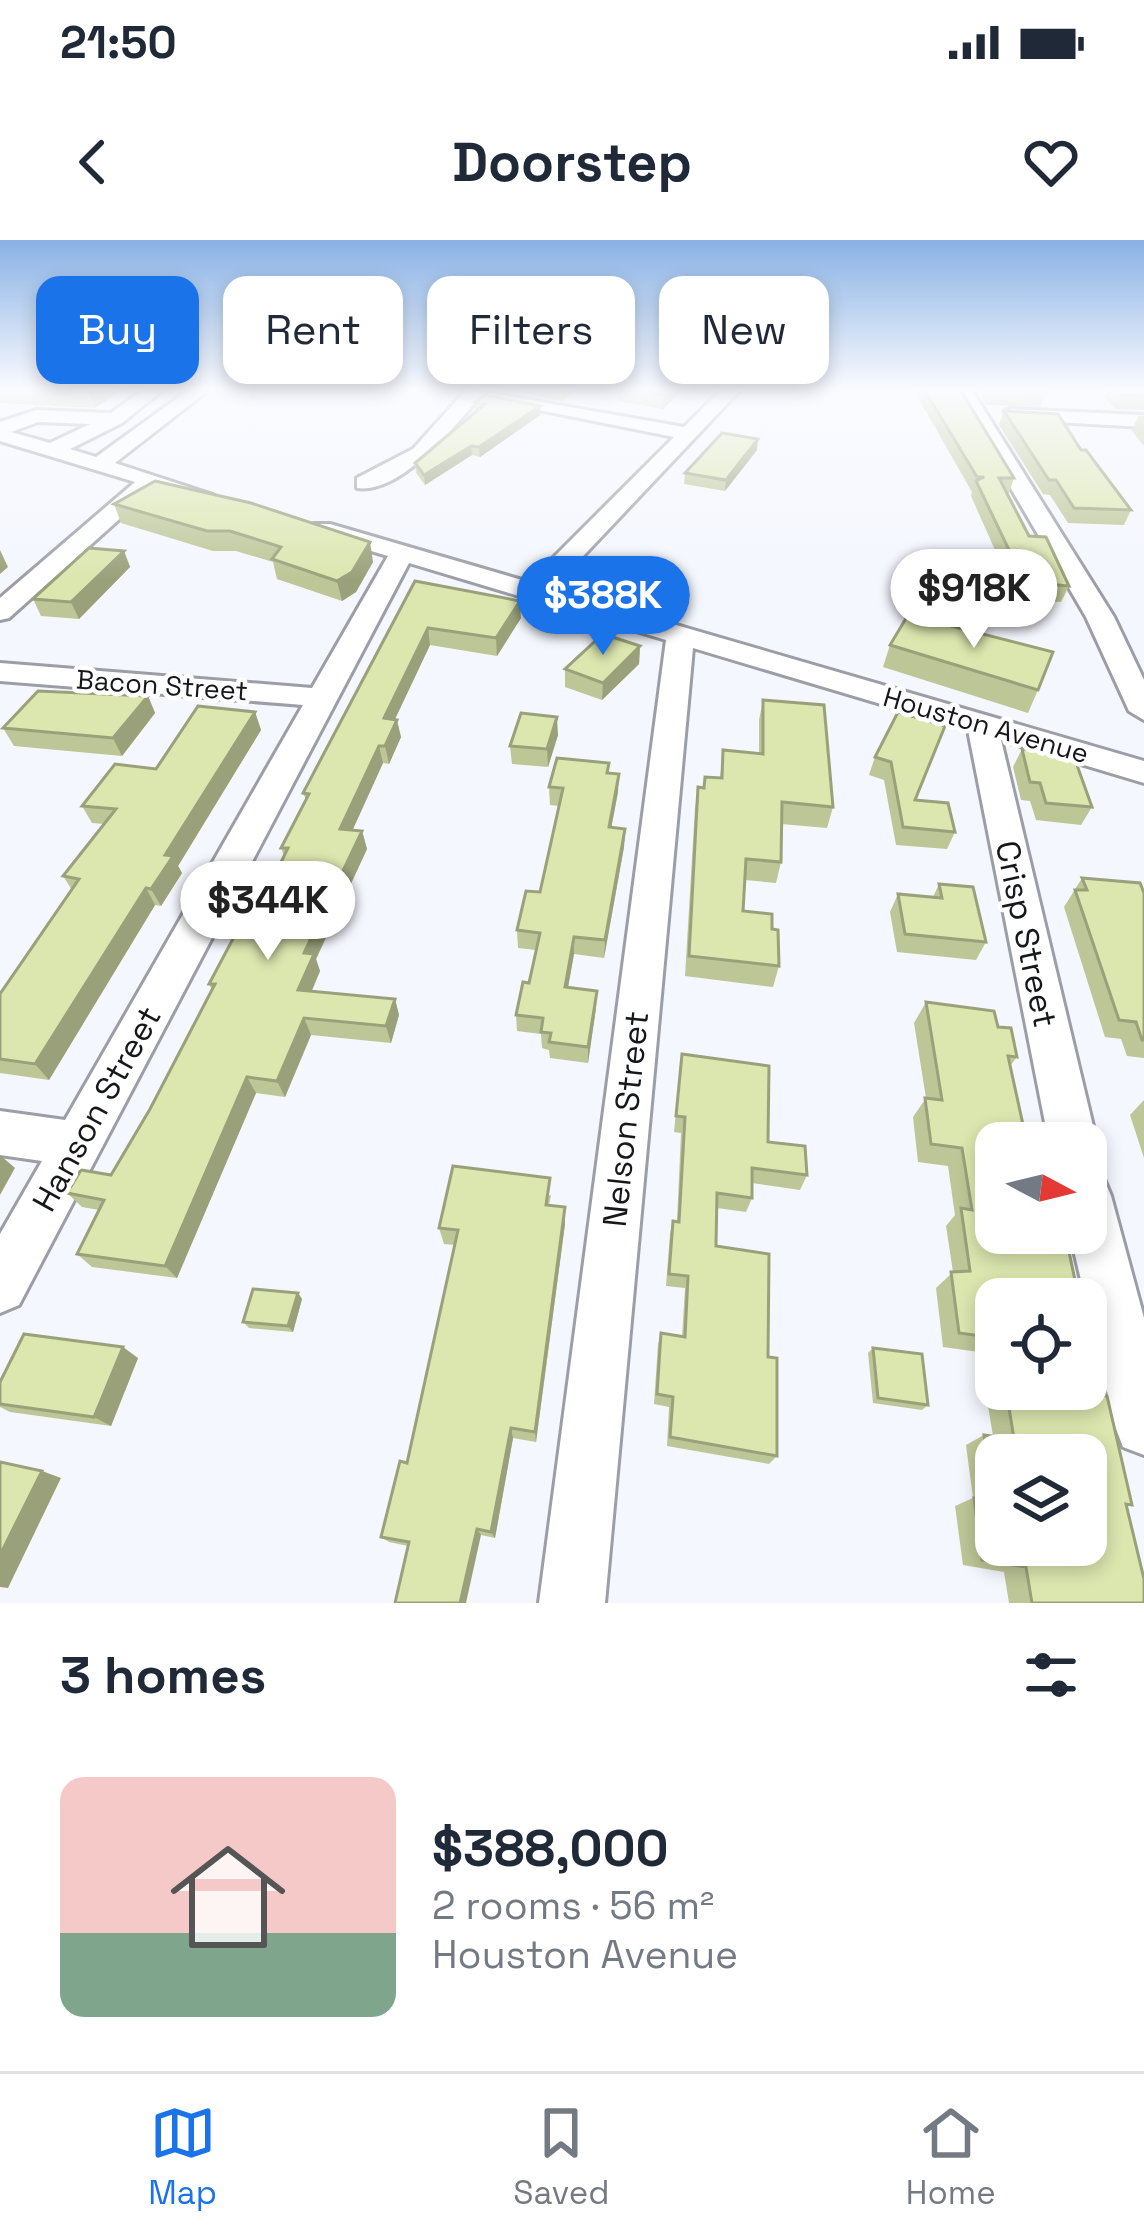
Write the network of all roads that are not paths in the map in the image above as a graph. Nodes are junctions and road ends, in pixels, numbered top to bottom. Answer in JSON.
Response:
{"nodes":[{"id":1,"x":61,"y":453,"type":"edge"},
{"id":2,"x":115,"y":453,"type":"edge"},
{"id":3,"x":420,"y":453,"type":"edge"},
{"id":4,"x":673,"y":453,"type":"edge"},
{"id":5,"x":1001,"y":453,"type":"edge"},
{"id":6,"x":100,"y":464,"type":"junction"},
{"id":7,"x":150,"y":479,"type":"junction"},
{"id":8,"x":365,"y":483,"type":"dead end"},
{"id":9,"x":231,"y":503,"type":"edge"},
{"id":10,"x":293,"y":521,"type":"edge"},
{"id":11,"x":402,"y":553,"type":"junction"},
{"id":12,"x":534,"y":592,"type":"junction"},
{"id":13,"x":0,"y":612,"type":"edge"},
{"id":14,"x":680,"y":635,"type":"junction"},
{"id":15,"x":0,"y":673,"type":"edge"},
{"id":16,"x":324,"y":698,"type":"junction"},
{"id":17,"x":1144,"y":711,"type":"edge"},
{"id":18,"x":982,"y":724,"type":"junction"},
{"id":19,"x":1144,"y":772,"type":"edge"},
{"id":20,"x":1067,"y":1122,"type":"edge"},
{"id":21,"x":0,"y":1132,"type":"edge"},
{"id":22,"x":78,"y":1144,"type":"junction"},
{"id":23,"x":1101,"y":1254,"type":"edge"},
{"id":24,"x":0,"y":1286,"type":"edge"},
{"id":25,"x":1144,"y":1426,"type":"edge"},
{"id":26,"x":572,"y":1603,"type":"edge"}],
"edges":[{"from":1,"to":6,"type":"street"},
{"from":2,"to":6,"type":"street"},
{"from":3,"to":8,"type":"street"},
{"from":4,"to":12,"type":"street"},
{"from":5,"to":17,"type":"street"},
{"from":6,"to":7,"type":"street"},
{"from":7,"to":9,"type":"street"},
{"from":7,"to":13,"type":"street"},
{"from":10,"to":11,"type":"street","name":"Houston Avenue"},
{"from":11,"to":12,"type":"street","name":"Houston Avenue"},
{"from":11,"to":16,"type":"street","name":"Hanson Street"},
{"from":12,"to":14,"type":"street","name":"Houston Avenue"},
{"from":14,"to":18,"type":"street","name":"Houston Avenue"},
{"from":14,"to":26,"type":"street","name":"Nelson Street"},
{"from":15,"to":16,"type":"street","name":"Bacon Street"},
{"from":16,"to":22,"type":"street","name":"Hanson Street"},
{"from":18,"to":19,"type":"street","name":"Houston Avenue"},
{"from":18,"to":20,"type":"street","name":"Crisp Street"},
{"from":21,"to":22,"type":"street"},
{"from":22,"to":24,"type":"street","name":"Hanson Street"},
{"from":23,"to":25,"type":"street"}]}
